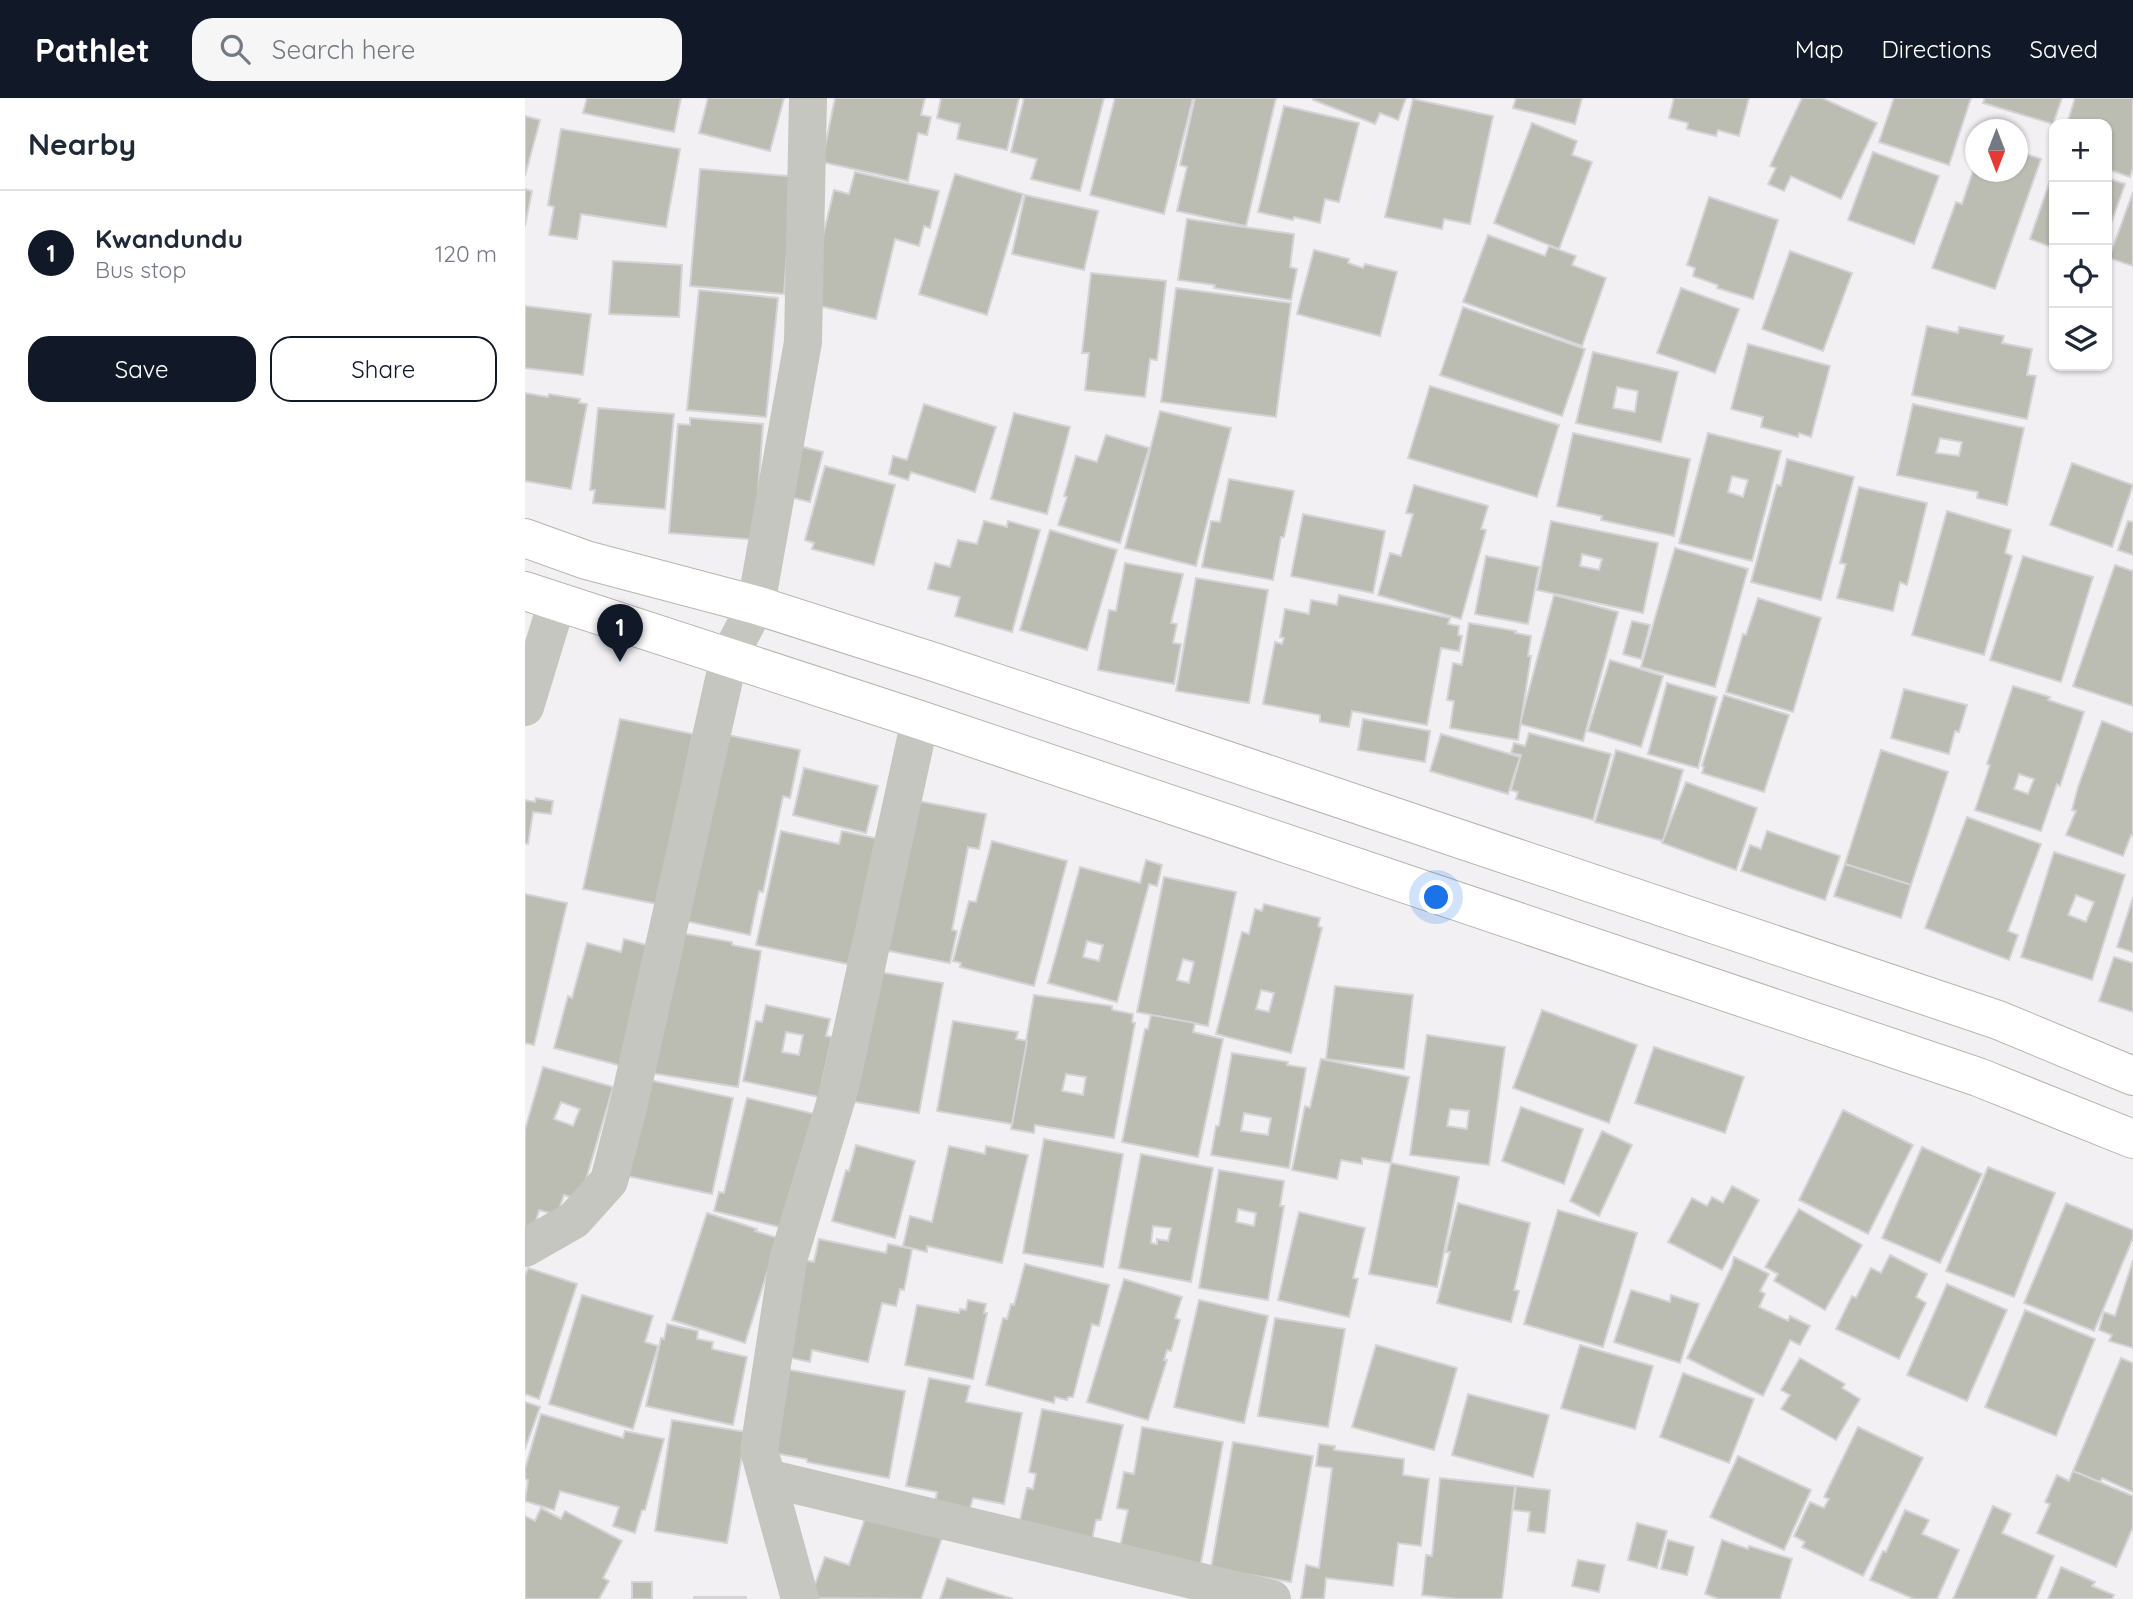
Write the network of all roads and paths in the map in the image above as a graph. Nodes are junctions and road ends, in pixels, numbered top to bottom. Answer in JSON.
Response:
{"nodes":[{"id":1,"x":808,"y":98,"type":"edge"},
{"id":2,"x":525,"y":538,"type":"edge"},
{"id":3,"x":541,"y":596,"type":"edge"},
{"id":4,"x":756,"y":605,"type":"junction"},
{"id":5,"x":729,"y":657,"type":"junction"},
{"id":6,"x":525,"y":707,"type":"edge"},
{"id":7,"x":920,"y":720,"type":"junction"},
{"id":8,"x":2133,"y":1076,"type":"edge"},
{"id":9,"x":2133,"y":1139,"type":"edge"},
{"id":10,"x":525,"y":1248,"type":"edge"},
{"id":11,"x":767,"y":1478,"type":"junction"},
{"id":12,"x":800,"y":1599,"type":"edge"},
{"id":13,"x":1272,"y":1599,"type":"edge"}],
"edges":[{"from":1,"to":4,"type":"street"},
{"from":2,"to":4,"type":"main road"},
{"from":3,"to":5,"type":"main road"},
{"from":3,"to":6,"type":"street"},
{"from":4,"to":5,"type":"street"},
{"from":4,"to":8,"type":"main road"},
{"from":5,"to":7,"type":"main road"},
{"from":5,"to":10,"type":"street"},
{"from":7,"to":9,"type":"main road"},
{"from":7,"to":11,"type":"street"},
{"from":11,"to":12,"type":"street"},
{"from":11,"to":13,"type":"street"}]}
